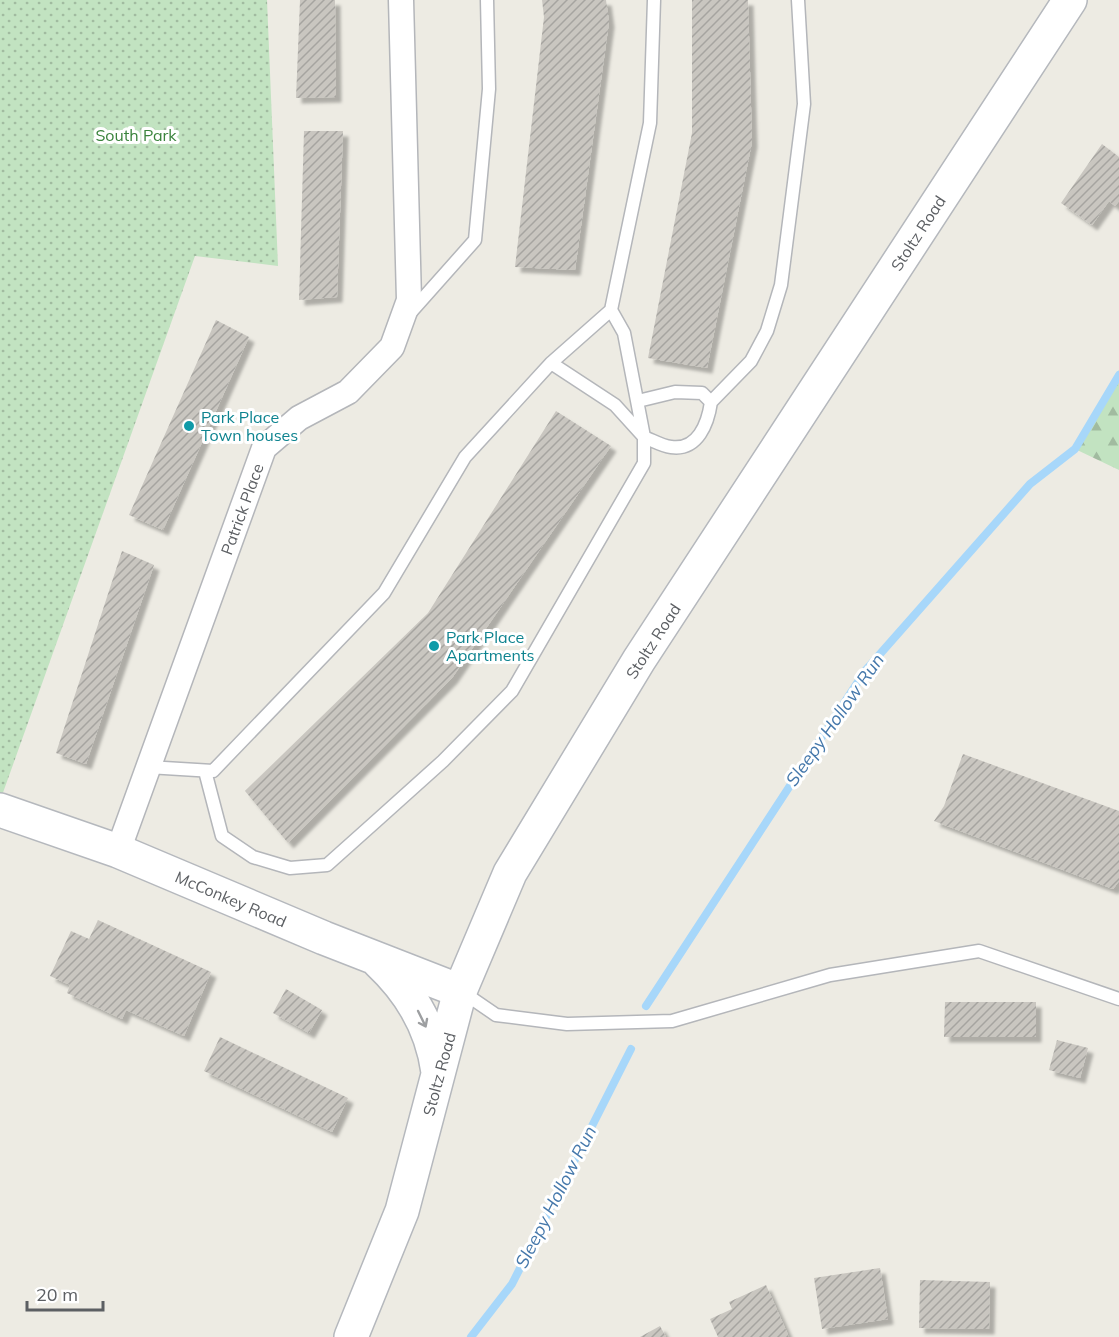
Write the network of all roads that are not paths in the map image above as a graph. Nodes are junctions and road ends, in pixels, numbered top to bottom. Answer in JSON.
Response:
{"nodes":[{"id":1,"x":401,"y":0,"type":"edge"},
{"id":2,"x":487,"y":0,"type":"edge"},
{"id":3,"x":654,"y":0,"type":"edge"},
{"id":4,"x":798,"y":0,"type":"edge"},
{"id":5,"x":1070,"y":0,"type":"edge"},
{"id":6,"x":611,"y":310,"type":"junction"},
{"id":7,"x":400,"y":325,"type":"junction"},
{"id":8,"x":551,"y":363,"type":"junction"},
{"id":9,"x":638,"y":401,"type":"junction"},
{"id":10,"x":711,"y":402,"type":"junction"},
{"id":11,"x":644,"y":437,"type":"junction"},
{"id":12,"x":148,"y":767,"type":"junction"},
{"id":13,"x":204,"y":771,"type":"junction"},
{"id":14,"x":0,"y":810,"type":"edge"},
{"id":15,"x":118,"y":851,"type":"junction"},
{"id":16,"x":373,"y":957,"type":"junction"},
{"id":17,"x":460,"y":991,"type":"junction"},
{"id":18,"x":1119,"y":999,"type":"edge"},
{"id":19,"x":439,"y":1075,"type":"junction"},
{"id":20,"x":351,"y":1337,"type":"edge"}],
"edges":[{"from":1,"to":7,"type":"street","name":"Patrick Place"},
{"from":2,"to":7,"type":"lane"},
{"from":3,"to":6,"type":"lane"},
{"from":4,"to":10,"type":"lane"},
{"from":5,"to":17,"type":"street","name":"Stoltz Road"},
{"from":6,"to":8,"type":"lane"},
{"from":6,"to":9,"type":"lane"},
{"from":7,"to":12,"type":"street","name":"Patrick Place"},
{"from":8,"to":11,"type":"lane"},
{"from":8,"to":13,"type":"lane"},
{"from":9,"to":10,"type":"lane"},
{"from":9,"to":11,"type":"lane"},
{"from":10,"to":11,"type":"lane"},
{"from":11,"to":13,"type":"lane"},
{"from":12,"to":13,"type":"lane"},
{"from":12,"to":15,"type":"street","name":"Patrick Place"},
{"from":14,"to":15,"type":"street","name":"McConkey Road"},
{"from":15,"to":16,"type":"street","name":"McConkey Road"},
{"from":16,"to":17,"type":"street","name":"McConkey Road"},
{"from":16,"to":19,"type":"street","one_way":true},
{"from":17,"to":18,"type":"lane"},
{"from":17,"to":19,"type":"street","name":"Stoltz Road"},
{"from":19,"to":20,"type":"street","name":"Stoltz Road"}]}
